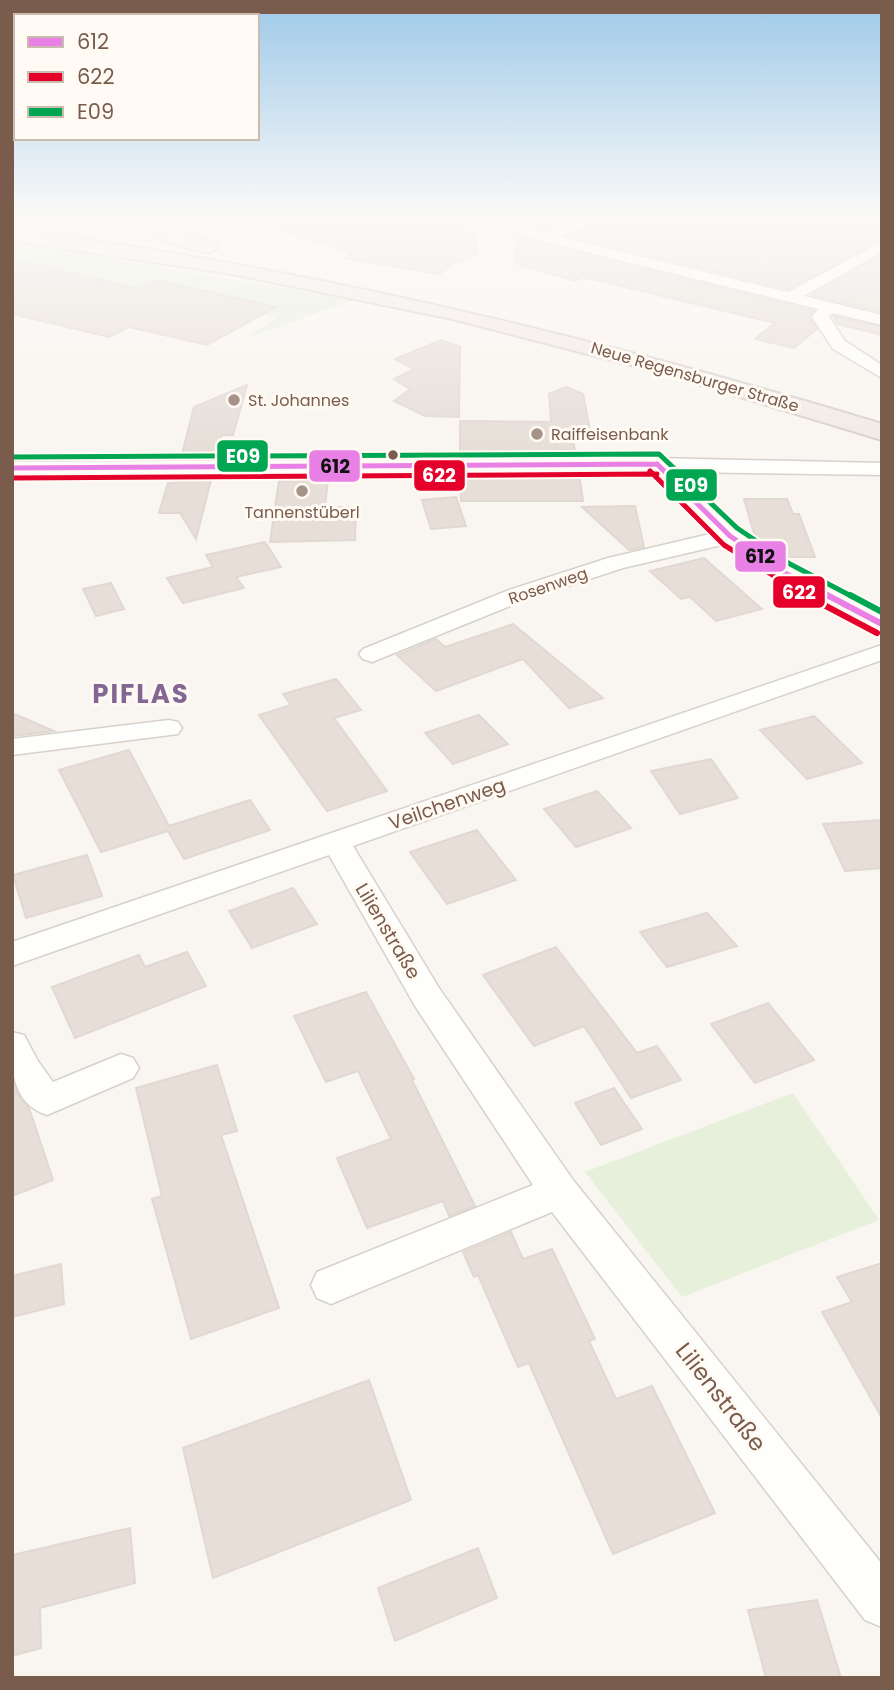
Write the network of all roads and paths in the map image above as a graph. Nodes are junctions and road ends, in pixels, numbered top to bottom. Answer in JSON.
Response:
{"nodes":[{"id":1,"x":353,"y":294,"type":"edge"},
{"id":2,"x":409,"y":294,"type":"edge"},
{"id":3,"x":772,"y":294,"type":"edge"},
{"id":4,"x":796,"y":294,"type":"edge"},
{"id":5,"x":789,"y":298,"type":"junction"},
{"id":6,"x":828,"y":307,"type":"junction"},
{"id":7,"x":882,"y":320,"type":"edge"},
{"id":8,"x":882,"y":373,"type":"edge"},
{"id":9,"x":882,"y":416,"type":"edge"},
{"id":10,"x":882,"y":432,"type":"edge"},
{"id":11,"x":657,"y":464,"type":"junction"},
{"id":12,"x":12,"y":468,"type":"edge"},
{"id":13,"x":882,"y":469,"type":"edge"},
{"id":14,"x":730,"y":536,"type":"junction"},
{"id":15,"x":882,"y":624,"type":"edge"},
{"id":16,"x":882,"y":652,"type":"edge"},
{"id":17,"x":372,"y":653,"type":"dead end"},
{"id":18,"x":169,"y":728,"type":"dead end"},
{"id":19,"x":12,"y":747,"type":"edge"},
{"id":20,"x":336,"y":842,"type":"junction"},
{"id":21,"x":12,"y":954,"type":"edge"},
{"id":22,"x":12,"y":1045,"type":"edge"},
{"id":23,"x":121,"y":1068,"type":"dead end"},
{"id":24,"x":559,"y":1192,"type":"junction"},
{"id":25,"x":331,"y":1285,"type":"dead end"},
{"id":26,"x":882,"y":1603,"type":"edge"}],
"edges":[{"from":1,"to":10,"type":"highway","name":"Neue Regensburger Straße"},
{"from":2,"to":9,"type":"highway","name":"Neue Regensburger Straße"},
{"from":3,"to":5,"type":"street"},
{"from":4,"to":5,"type":"street"},
{"from":5,"to":6,"type":"street"},
{"from":6,"to":7,"type":"street"},
{"from":6,"to":8,"type":"street"},
{"from":11,"to":12,"type":"street"},
{"from":11,"to":13,"type":"street"},
{"from":11,"to":14,"type":"street"},
{"from":14,"to":15,"type":"street"},
{"from":14,"to":17,"type":"street","name":"Rosenweg"},
{"from":16,"to":20,"type":"street","name":"Veilchenweg"},
{"from":18,"to":19,"type":"street"},
{"from":20,"to":21,"type":"street","name":"Veilchenweg"},
{"from":20,"to":24,"type":"street","name":"Lilienstraße"},
{"from":22,"to":23,"type":"street"},
{"from":24,"to":25,"type":"street"},
{"from":24,"to":26,"type":"street","name":"Lilienstraße"}]}
